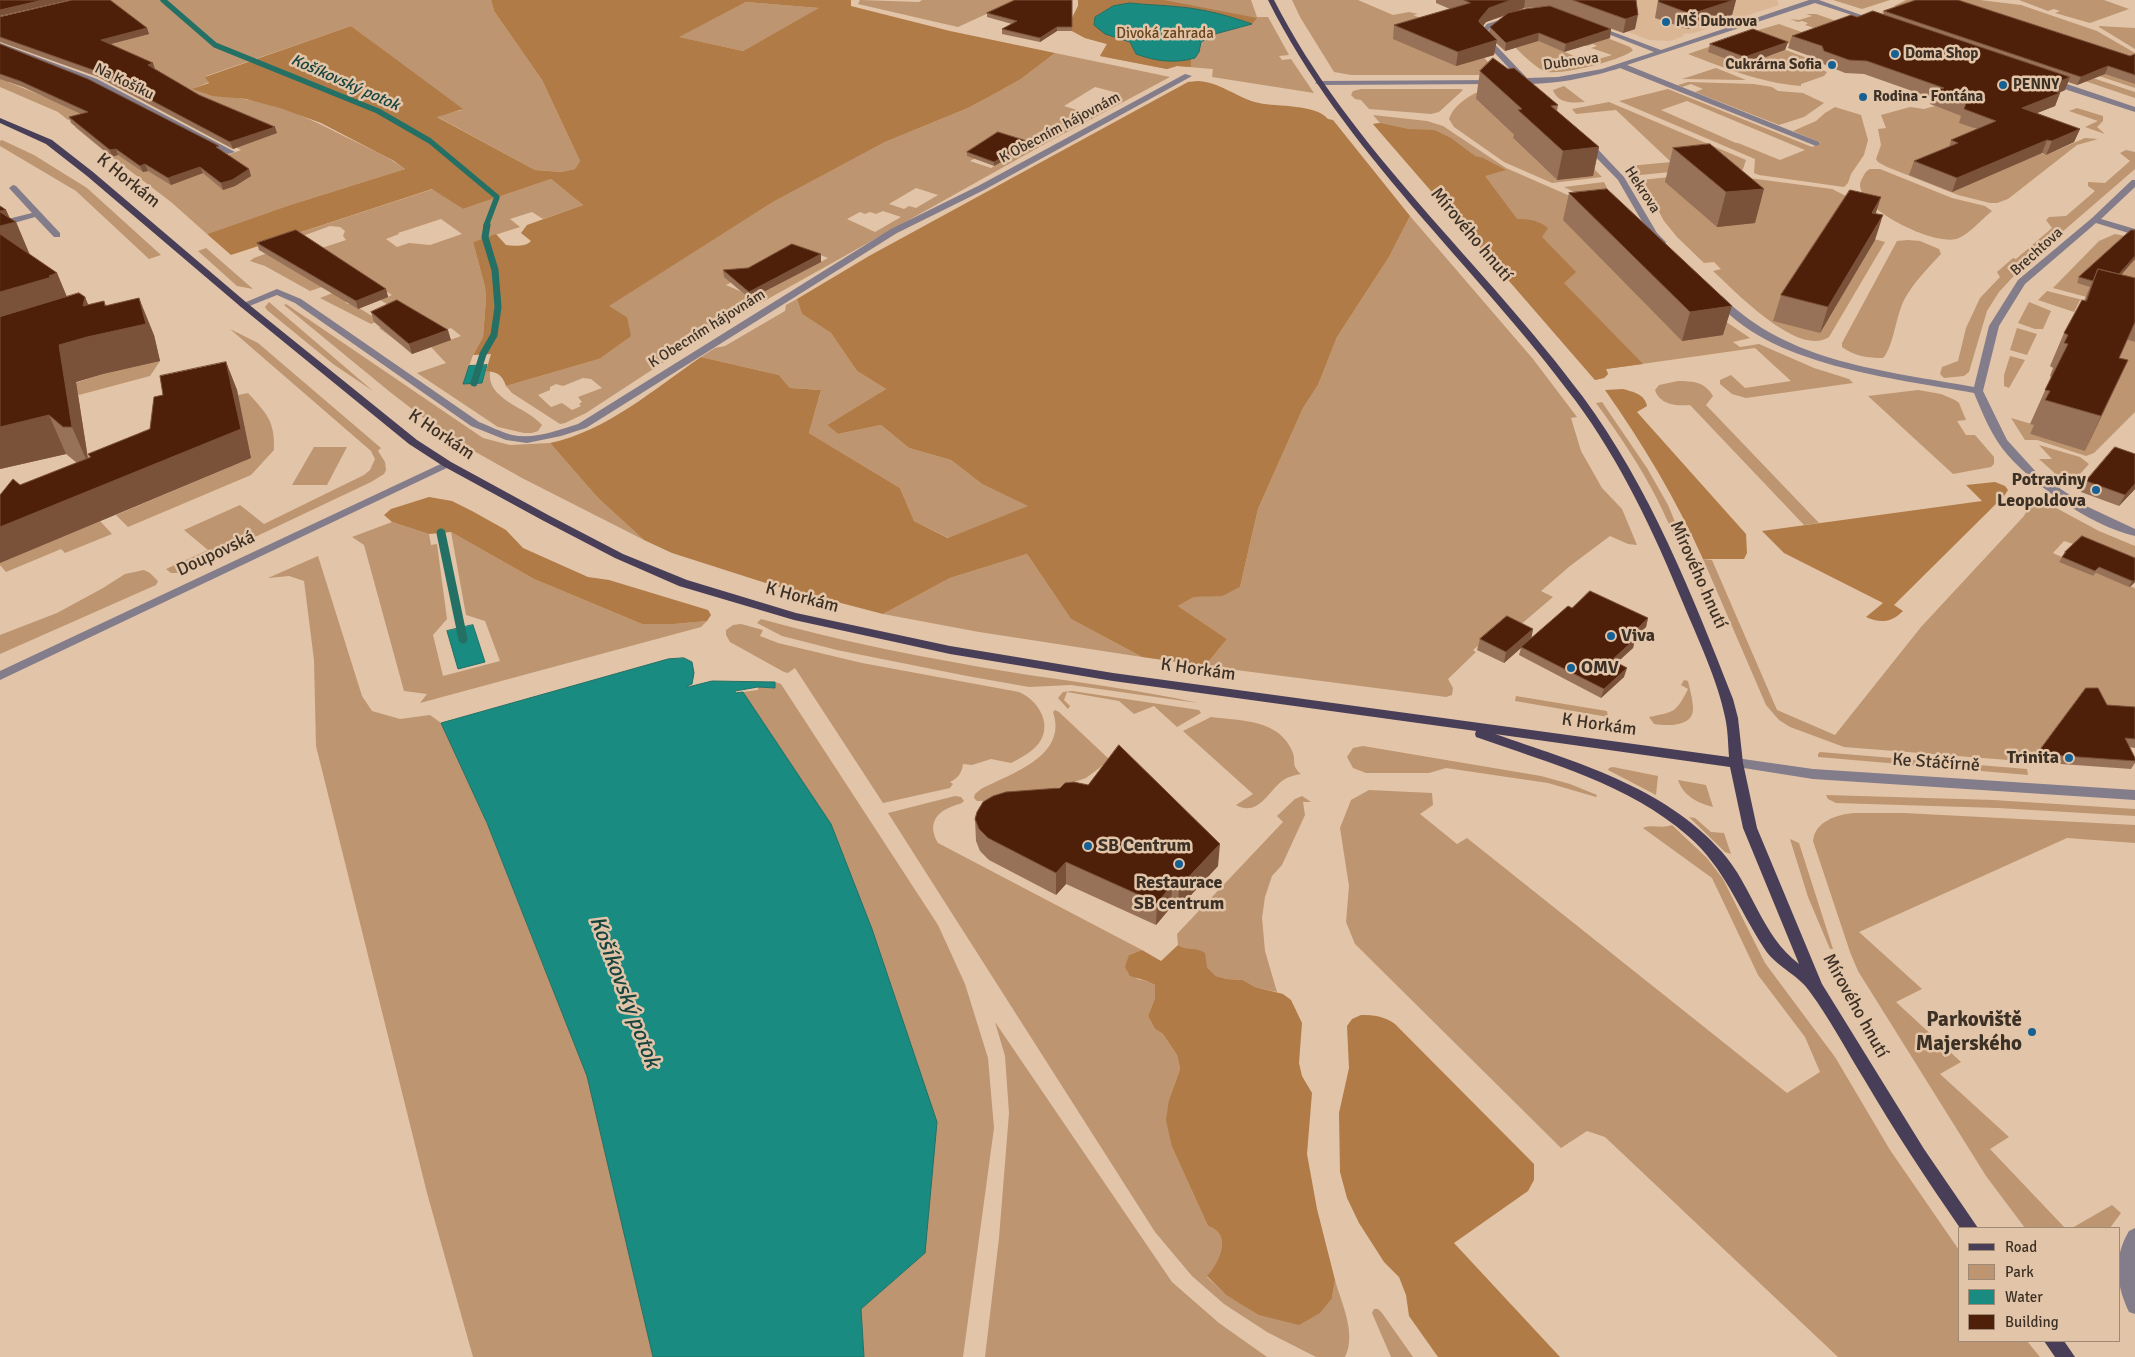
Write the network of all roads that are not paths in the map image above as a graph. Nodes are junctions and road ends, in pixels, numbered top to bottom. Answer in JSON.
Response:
{"nodes":[{"id":1,"x":1271,"y":0,"type":"edge"},
{"id":2,"x":1814,"y":1,"type":"edge"},
{"id":3,"x":1515,"y":15,"type":"edge"},
{"id":4,"x":1880,"y":23,"type":"edge"},
{"id":5,"x":1589,"y":24,"type":"edge"},
{"id":6,"x":0,"y":45,"type":"edge"},
{"id":7,"x":1660,"y":52,"type":"junction"},
{"id":8,"x":1622,"y":66,"type":"junction"},
{"id":9,"x":1188,"y":76,"type":"dead end"},
{"id":10,"x":2047,"y":80,"type":"edge"},
{"id":11,"x":1526,"y":81,"type":"junction"},
{"id":12,"x":1319,"y":84,"type":"junction"},
{"id":13,"x":1535,"y":90,"type":"edge"},
{"id":14,"x":2135,"y":110,"type":"edge"},
{"id":15,"x":0,"y":120,"type":"edge"},
{"id":16,"x":1583,"y":139,"type":"edge"},
{"id":17,"x":1816,"y":144,"type":"dead end"},
{"id":18,"x":232,"y":152,"type":"edge"},
{"id":19,"x":2135,"y":182,"type":"edge"},
{"id":20,"x":13,"y":188,"type":"dead end"},
{"id":21,"x":37,"y":214,"type":"junction"},
{"id":22,"x":2095,"y":220,"type":"junction"},
{"id":23,"x":0,"y":224,"type":"edge"},
{"id":24,"x":2135,"y":232,"type":"edge"},
{"id":25,"x":57,"y":235,"type":"dead end"},
{"id":26,"x":1666,"y":246,"type":"edge"},
{"id":27,"x":1712,"y":291,"type":"edge"},
{"id":28,"x":244,"y":305,"type":"junction"},
{"id":29,"x":1978,"y":391,"type":"junction"},
{"id":30,"x":447,"y":464,"type":"junction"},
{"id":31,"x":2135,"y":533,"type":"edge"},
{"id":32,"x":0,"y":676,"type":"edge"},
{"id":33,"x":1460,"y":726,"type":"junction"},
{"id":34,"x":1736,"y":763,"type":"junction"},
{"id":35,"x":2135,"y":795,"type":"edge"},
{"id":36,"x":1816,"y":986,"type":"junction"},
{"id":37,"x":1969,"y":1227,"type":"edge"},
{"id":38,"x":2135,"y":1236,"type":"edge"},
{"id":39,"x":2135,"y":1306,"type":"edge"},
{"id":40,"x":2054,"y":1342,"type":"edge"},
{"id":41,"x":2066,"y":1357,"type":"edge"}],
"edges":[{"from":1,"to":12,"type":"main road","name":"Mírového hnutí"},
{"from":2,"to":4,"type":"street"},
{"from":2,"to":7,"type":"street","name":"Dubnova"},
{"from":3,"to":11,"type":"street"},
{"from":5,"to":7,"type":"street"},
{"from":6,"to":18,"type":"street","name":"Na Košíku"},
{"from":7,"to":8,"type":"street","name":"Dubnova"},
{"from":8,"to":11,"type":"street","name":"Dubnova"},
{"from":8,"to":17,"type":"street"},
{"from":9,"to":28,"type":"street","name":"K Obecním hájovnám"},
{"from":10,"to":14,"type":"street"},
{"from":11,"to":12,"type":"street","name":"Dubnova"},
{"from":11,"to":13,"type":"street"},
{"from":12,"to":34,"type":"main road","name":"Mírového hnutí"},
{"from":15,"to":28,"type":"main road","name":"K Horkám"},
{"from":16,"to":26,"type":"street","name":"Hekrova"},
{"from":19,"to":22,"type":"street","name":"Brechtova"},
{"from":20,"to":21,"type":"street"},
{"from":21,"to":23,"type":"street"},
{"from":21,"to":25,"type":"street"},
{"from":22,"to":24,"type":"street"},
{"from":22,"to":29,"type":"street","name":"Brechtova"},
{"from":27,"to":29,"type":"street"},
{"from":28,"to":30,"type":"main road","name":"K Horkám"},
{"from":29,"to":31,"type":"street"},
{"from":30,"to":32,"type":"street","name":"Doupovská"},
{"from":30,"to":33,"type":"main road","name":"K Horkám"},
{"from":33,"to":34,"type":"main road","name":"K Horkám"},
{"from":33,"to":36,"type":"main road"},
{"from":34,"to":35,"type":"street","name":"Ke Stáčírně"},
{"from":34,"to":36,"type":"main road","name":"Mírového hnutí"},
{"from":36,"to":37,"type":"main road","name":"Mírového hnutí"},
{"from":38,"to":39,"type":"street"},
{"from":40,"to":41,"type":"main road"}]}
